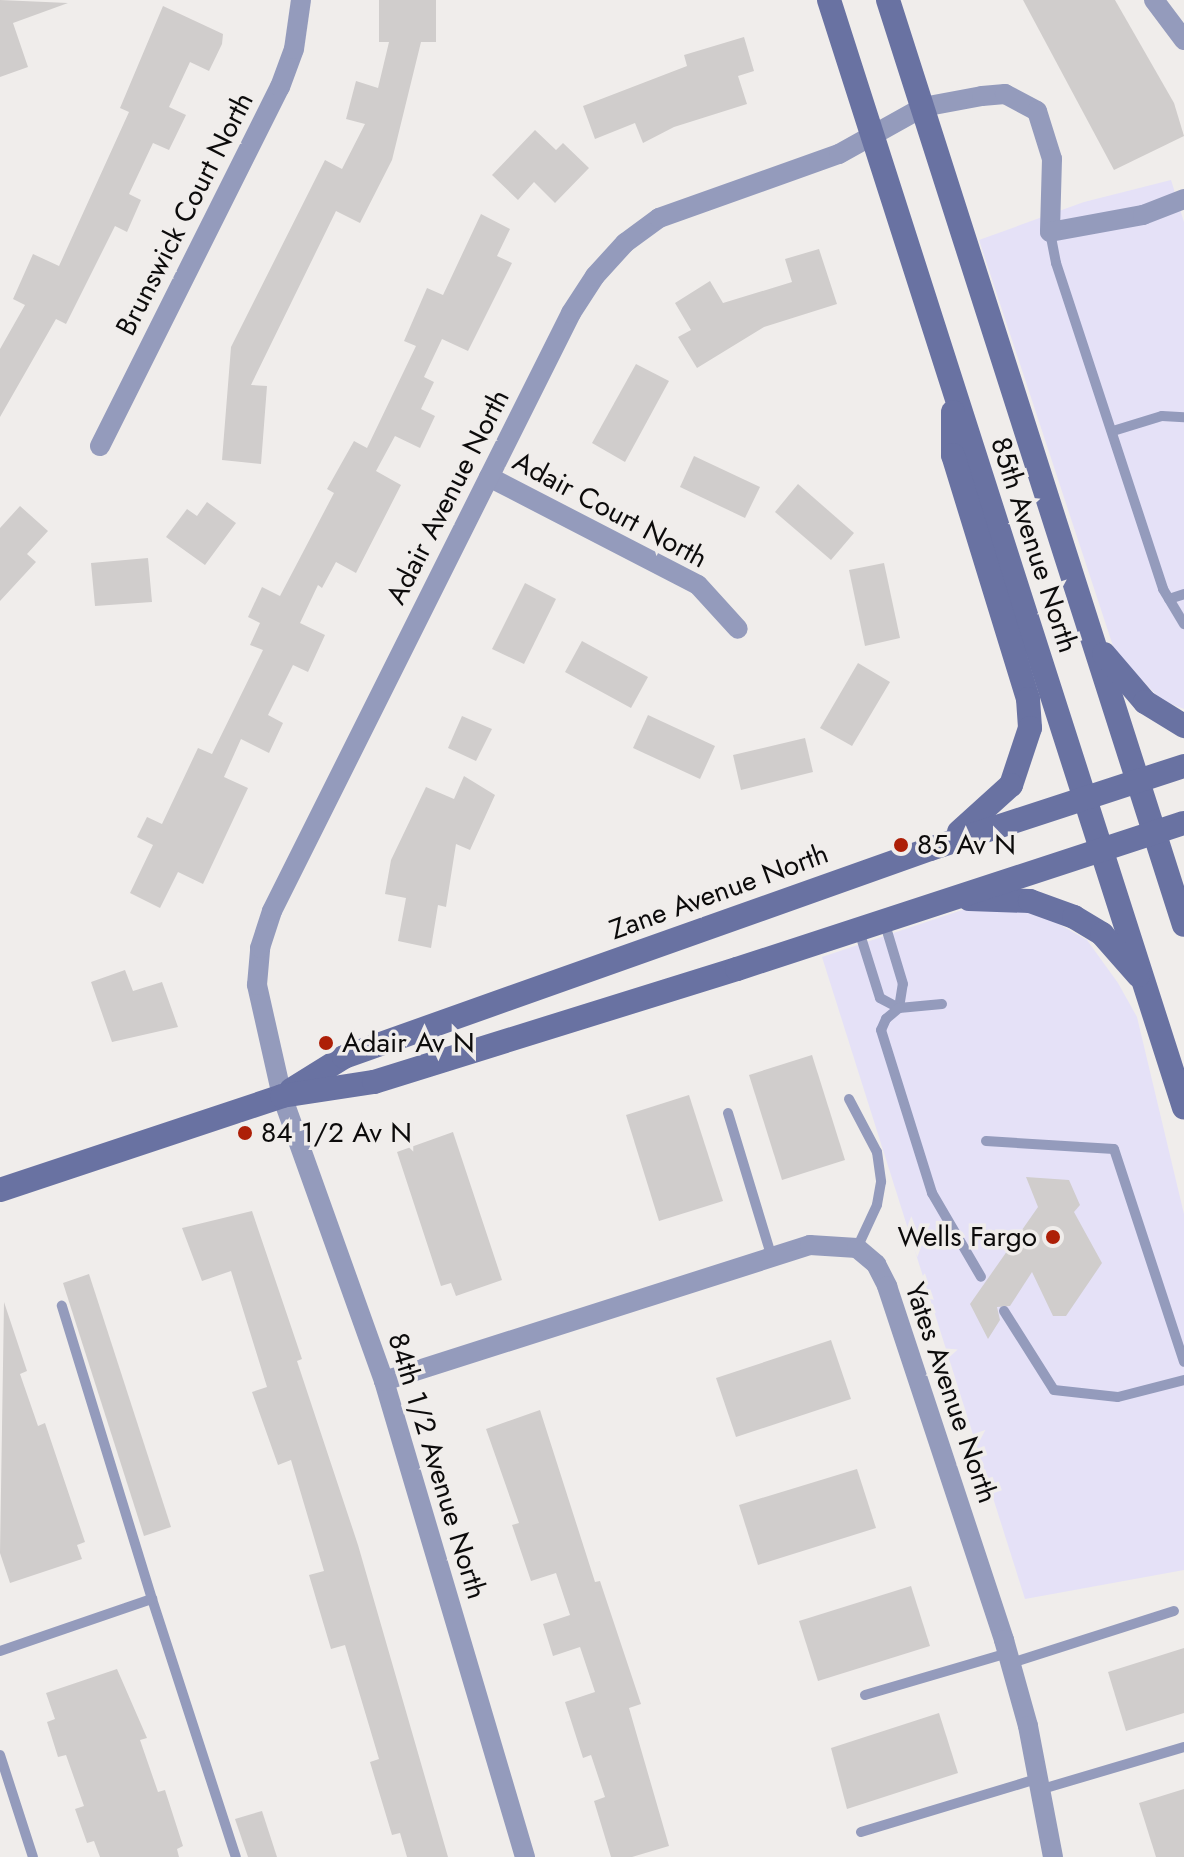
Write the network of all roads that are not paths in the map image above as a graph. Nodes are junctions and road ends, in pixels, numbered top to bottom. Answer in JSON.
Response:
{"nodes":[{"id":1,"x":301,"y":0,"type":"edge"},
{"id":2,"x":829,"y":0,"type":"edge"},
{"id":3,"x":888,"y":0,"type":"edge"},
{"id":4,"x":1154,"y":0,"type":"edge"},
{"id":5,"x":1184,"y":40,"type":"edge"},
{"id":6,"x":923,"y":107,"type":"junction"},
{"id":7,"x":871,"y":134,"type":"junction"},
{"id":8,"x":1184,"y":199,"type":"edge"},
{"id":9,"x":1050,"y":232,"type":"junction"},
{"id":10,"x":953,"y":389,"type":"junction"},
{"id":11,"x":1184,"y":417,"type":"edge"},
{"id":12,"x":1113,"y":431,"type":"junction"},
{"id":13,"x":100,"y":446,"type":"dead end"},
{"id":14,"x":489,"y":477,"type":"junction"},
{"id":15,"x":1184,"y":594,"type":"edge"},
{"id":16,"x":1169,"y":599,"type":"junction"},
{"id":17,"x":1184,"y":624,"type":"edge"},
{"id":18,"x":738,"y":629,"type":"dead end"},
{"id":19,"x":1090,"y":633,"type":"junction"},
{"id":20,"x":1184,"y":726,"type":"edge"},
{"id":21,"x":1184,"y":766,"type":"edge"},
{"id":22,"x":1137,"y":780,"type":"junction"},
{"id":23,"x":1083,"y":797,"type":"junction"},
{"id":24,"x":1184,"y":823,"type":"edge"},
{"id":25,"x":1154,"y":832,"type":"junction"},
{"id":26,"x":930,"y":849,"type":"junction"},
{"id":27,"x":1101,"y":849,"type":"junction"},
{"id":28,"x":950,"y":899,"type":"junction"},
{"id":29,"x":884,"y":921,"type":"junction"},
{"id":30,"x":1184,"y":925,"type":"edge"},
{"id":31,"x":858,"y":929,"type":"junction"},
{"id":32,"x":1143,"y":981,"type":"junction"},
{"id":33,"x":942,"y":1004,"type":"dead end"},
{"id":34,"x":899,"y":1008,"type":"junction"},
{"id":35,"x":282,"y":1096,"type":"junction"},
{"id":36,"x":849,"y":1099,"type":"dead end"},
{"id":37,"x":1184,"y":1108,"type":"edge"},
{"id":38,"x":728,"y":1113,"type":"dead end"},
{"id":39,"x":986,"y":1141,"type":"dead end"},
{"id":40,"x":0,"y":1190,"type":"edge"},
{"id":41,"x":857,"y":1248,"type":"junction"},
{"id":42,"x":772,"y":1258,"type":"junction"},
{"id":43,"x":981,"y":1277,"type":"dead end"},
{"id":44,"x":62,"y":1306,"type":"dead end"},
{"id":45,"x":1004,"y":1311,"type":"dead end"},
{"id":46,"x":1184,"y":1362,"type":"edge"},
{"id":47,"x":1184,"y":1380,"type":"edge"},
{"id":48,"x":384,"y":1381,"type":"junction"},
{"id":49,"x":152,"y":1599,"type":"junction"},
{"id":50,"x":1174,"y":1611,"type":"dead end"},
{"id":51,"x":0,"y":1651,"type":"edge"},
{"id":52,"x":1009,"y":1658,"type":"junction"},
{"id":53,"x":865,"y":1695,"type":"dead end"},
{"id":54,"x":1184,"y":1747,"type":"edge"},
{"id":55,"x":0,"y":1755,"type":"edge"},
{"id":56,"x":1038,"y":1785,"type":"junction"},
{"id":57,"x":861,"y":1832,"type":"dead end"},
{"id":58,"x":33,"y":1857,"type":"edge"},
{"id":59,"x":236,"y":1857,"type":"edge"},
{"id":60,"x":525,"y":1857,"type":"edge"},
{"id":61,"x":1053,"y":1857,"type":"edge"}],
"edges":[{"from":1,"to":13,"type":"street","name":"Brunswick Court North"},
{"from":2,"to":7,"type":"main road","name":"85th Avenue North"},
{"from":3,"to":6,"type":"main road","name":"85th Avenue North"},
{"from":4,"to":5,"type":"street"},
{"from":6,"to":7,"type":"street","name":"Adair Avenue North"},
{"from":6,"to":9,"type":"street","name":"Adair Avenue North"},
{"from":6,"to":19,"type":"main road","name":"85th Avenue North"},
{"from":7,"to":10,"type":"main road","name":"85th Avenue North"},
{"from":7,"to":14,"type":"street","name":"Adair Avenue North"},
{"from":8,"to":9,"type":"street"},
{"from":9,"to":12,"type":"lane"},
{"from":10,"to":23,"type":"main road","name":"85th Avenue North"},
{"from":10,"to":26,"type":"main road"},
{"from":11,"to":12,"type":"lane"},
{"from":12,"to":16,"type":"lane"},
{"from":14,"to":18,"type":"street","name":"Adair Court North"},
{"from":14,"to":35,"type":"street","name":"Adair Avenue North"},
{"from":15,"to":16,"type":"lane"},
{"from":16,"to":17,"type":"lane"},
{"from":19,"to":20,"type":"main road"},
{"from":19,"to":22,"type":"main road","name":"85th Avenue North"},
{"from":21,"to":22,"type":"main road","name":"Zane Avenue North"},
{"from":22,"to":23,"type":"main road","name":"Zane Avenue North"},
{"from":22,"to":25,"type":"main road","name":"85th Avenue North"},
{"from":23,"to":26,"type":"main road","name":"Zane Avenue North"},
{"from":23,"to":27,"type":"main road","name":"85th Avenue North"},
{"from":24,"to":25,"type":"main road","name":"Zane Avenue North"},
{"from":25,"to":27,"type":"main road","name":"Zane Avenue North"},
{"from":25,"to":30,"type":"main road","name":"85th Avenue North"},
{"from":26,"to":35,"type":"main road","name":"Zane Avenue North"},
{"from":27,"to":28,"type":"main road","name":"Zane Avenue North"},
{"from":27,"to":32,"type":"main road","name":"85th Avenue North"},
{"from":28,"to":29,"type":"main road","name":"Zane Avenue North"},
{"from":28,"to":32,"type":"main road"},
{"from":29,"to":31,"type":"main road","name":"Zane Avenue North"},
{"from":29,"to":34,"type":"lane"},
{"from":31,"to":34,"type":"lane"},
{"from":31,"to":35,"type":"main road","name":"Zane Avenue North"},
{"from":32,"to":37,"type":"main road","name":"85th Avenue North"},
{"from":33,"to":34,"type":"lane"},
{"from":34,"to":43,"type":"lane"},
{"from":35,"to":40,"type":"main road","name":"Zane Avenue North"},
{"from":35,"to":48,"type":"street","name":"84th 1/2 Avenue North"},
{"from":36,"to":41,"type":"lane"},
{"from":38,"to":42,"type":"lane"},
{"from":39,"to":46,"type":"lane"},
{"from":41,"to":42,"type":"street"},
{"from":41,"to":52,"type":"street","name":"Yates Avenue North"},
{"from":42,"to":48,"type":"street"},
{"from":44,"to":49,"type":"lane"},
{"from":45,"to":47,"type":"lane"},
{"from":48,"to":60,"type":"street","name":"84th 1/2 Avenue North"},
{"from":49,"to":51,"type":"lane"},
{"from":49,"to":59,"type":"lane"},
{"from":50,"to":52,"type":"lane"},
{"from":52,"to":53,"type":"lane"},
{"from":52,"to":56,"type":"street","name":"Yates Avenue North"},
{"from":54,"to":56,"type":"lane"},
{"from":55,"to":58,"type":"lane"},
{"from":56,"to":57,"type":"lane"},
{"from":56,"to":61,"type":"street","name":"Yates Avenue North"}]}
